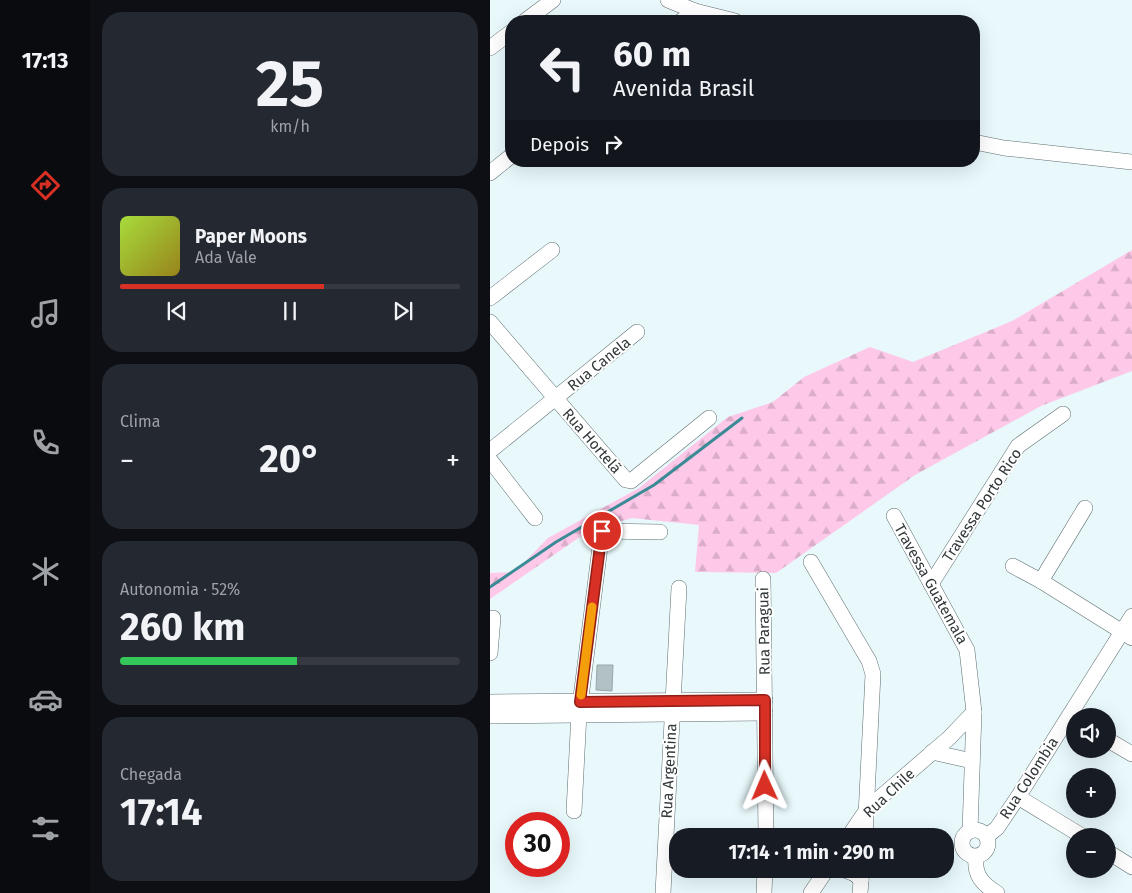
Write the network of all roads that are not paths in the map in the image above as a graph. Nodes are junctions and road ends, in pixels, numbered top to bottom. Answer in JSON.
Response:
{"nodes":[{"id":1,"x":553,"y":0,"type":"edge"},
{"id":2,"x":668,"y":0,"type":"edge"},
{"id":3,"x":695,"y":11,"type":"junction"},
{"id":4,"x":533,"y":15,"type":"edge"},
{"id":5,"x":689,"y":15,"type":"edge"},
{"id":6,"x":711,"y":15,"type":"edge"},
{"id":7,"x":505,"y":37,"type":"edge"},
{"id":8,"x":490,"y":48,"type":"edge"},
{"id":9,"x":980,"y":143,"type":"edge"},
{"id":10,"x":505,"y":161,"type":"edge"},
{"id":11,"x":1132,"y":162,"type":"edge"},
{"id":12,"x":490,"y":173,"type":"edge"},
{"id":13,"x":552,"y":250,"type":"dead end"},
{"id":14,"x":490,"y":298,"type":"edge"},
{"id":15,"x":490,"y":322,"type":"edge"},
{"id":16,"x":638,"y":332,"type":"dead end"},
{"id":17,"x":556,"y":399,"type":"junction"},
{"id":18,"x":1063,"y":414,"type":"dead end"},
{"id":19,"x":710,"y":418,"type":"dead end"},
{"id":20,"x":490,"y":451,"type":"edge"},
{"id":21,"x":490,"y":460,"type":"edge"},
{"id":22,"x":1085,"y":508,"type":"dead end"},
{"id":23,"x":894,"y":516,"type":"dead end"},
{"id":24,"x":535,"y":518,"type":"dead end"},
{"id":25,"x":660,"y":532,"type":"dead end"},
{"id":26,"x":811,"y":562,"type":"dead end"},
{"id":27,"x":1013,"y":566,"type":"dead end"},
{"id":28,"x":763,"y":580,"type":"dead end"},
{"id":29,"x":1041,"y":581,"type":"junction"},
{"id":30,"x":931,"y":584,"type":"junction"},
{"id":31,"x":679,"y":588,"type":"dead end"},
{"id":32,"x":1132,"y":616,"type":"edge"},
{"id":33,"x":493,"y":618,"type":"dead end"},
{"id":34,"x":1127,"y":635,"type":"edge"},
{"id":35,"x":490,"y":653,"type":"edge"},
{"id":36,"x":490,"y":702,"type":"edge"},
{"id":37,"x":765,"y":706,"type":"junction"},
{"id":38,"x":543,"y":708,"type":"junction"},
{"id":39,"x":579,"y":708,"type":"junction"},
{"id":40,"x":672,"y":708,"type":"junction"},
{"id":41,"x":1079,"y":708,"type":"edge"},
{"id":42,"x":974,"y":712,"type":"junction"},
{"id":43,"x":490,"y":716,"type":"edge"},
{"id":44,"x":1066,"y":727,"type":"edge"},
{"id":45,"x":1116,"y":745,"type":"edge"},
{"id":46,"x":932,"y":752,"type":"junction"},
{"id":47,"x":1132,"y":754,"type":"edge"},
{"id":48,"x":972,"y":760,"type":"junction"},
{"id":49,"x":1018,"y":797,"type":"junction"},
{"id":50,"x":868,"y":808,"type":"junction"},
{"id":51,"x":574,"y":812,"type":"dead end"},
{"id":52,"x":766,"y":828,"type":"edge"},
{"id":53,"x":854,"y":828,"type":"edge"},
{"id":54,"x":866,"y":828,"type":"edge"},
{"id":55,"x":1069,"y":828,"type":"edge"},
{"id":56,"x":970,"y":831,"type":"junction"},
{"id":57,"x":987,"y":836,"type":"junction"},
{"id":58,"x":976,"y":857,"type":"junction"},
{"id":59,"x":1116,"y":857,"type":"edge"},
{"id":60,"x":1132,"y":867,"type":"edge"},
{"id":61,"x":765,"y":878,"type":"edge"},
{"id":62,"x":823,"y":878,"type":"edge"},
{"id":63,"x":662,"y":893,"type":"edge"},
{"id":64,"x":764,"y":893,"type":"edge"},
{"id":65,"x":811,"y":893,"type":"edge"},
{"id":66,"x":997,"y":893,"type":"edge"}],
"edges":[{"from":1,"to":4,"type":"street"},
{"from":2,"to":3,"type":"street"},
{"from":3,"to":5,"type":"street"},
{"from":3,"to":6,"type":"street"},
{"from":7,"to":8,"type":"street"},
{"from":9,"to":11,"type":"street"},
{"from":10,"to":12,"type":"street"},
{"from":13,"to":14,"type":"street"},
{"from":15,"to":17,"type":"street","name":"Rua Hortelã"},
{"from":16,"to":17,"type":"street","name":"Rua Canela"},
{"from":17,"to":19,"type":"street","name":"Rua Hortelã"},
{"from":17,"to":20,"type":"street","name":"Rua Canela"},
{"from":18,"to":30,"type":"street","name":"Travessa Porto Rico"},
{"from":21,"to":24,"type":"street"},
{"from":22,"to":29,"type":"street"},
{"from":23,"to":30,"type":"street","name":"Travessa Guatemala"},
{"from":25,"to":39,"type":"street"},
{"from":26,"to":50,"type":"street"},
{"from":27,"to":29,"type":"street"},
{"from":28,"to":37,"type":"street","name":"Rua Paraguai"},
{"from":29,"to":34,"type":"street"},
{"from":30,"to":42,"type":"street","name":"Travessa Guatemala"},
{"from":31,"to":40,"type":"street","name":"Rua Argentina"},
{"from":32,"to":34,"type":"street","name":"Rua Colombia"},
{"from":33,"to":35,"type":"street"},
{"from":34,"to":41,"type":"street","name":"Rua Colombia"},
{"from":36,"to":38,"type":"street"},
{"from":37,"to":40,"type":"street"},
{"from":37,"to":52,"type":"street","name":"Rua Paraguai"},
{"from":38,"to":39,"type":"street"},
{"from":38,"to":43,"type":"street"},
{"from":39,"to":40,"type":"street"},
{"from":39,"to":51,"type":"street"},
{"from":40,"to":63,"type":"street","name":"Rua Argentina"},
{"from":42,"to":46,"type":"street","name":"Rua Chile"},
{"from":42,"to":48,"type":"street","name":"Travessa Guatemala"},
{"from":44,"to":49,"type":"street","name":"Rua Colombia"},
{"from":45,"to":47,"type":"street"},
{"from":46,"to":48,"type":"street"},
{"from":46,"to":50,"type":"street","name":"Rua Chile"},
{"from":48,"to":56,"type":"street","name":"Travessa Guatemala"},
{"from":49,"to":55,"type":"street"},
{"from":49,"to":57,"type":"street","name":"Rua Colombia"},
{"from":50,"to":53,"type":"street","name":"Rua Chile"},
{"from":50,"to":54,"type":"street"},
{"from":56,"to":57,"type":"street"},
{"from":56,"to":58,"type":"street"},
{"from":57,"to":58,"type":"street"},
{"from":58,"to":66,"type":"street"},
{"from":59,"to":60,"type":"street"},
{"from":61,"to":64,"type":"street"},
{"from":62,"to":65,"type":"street"}]}
